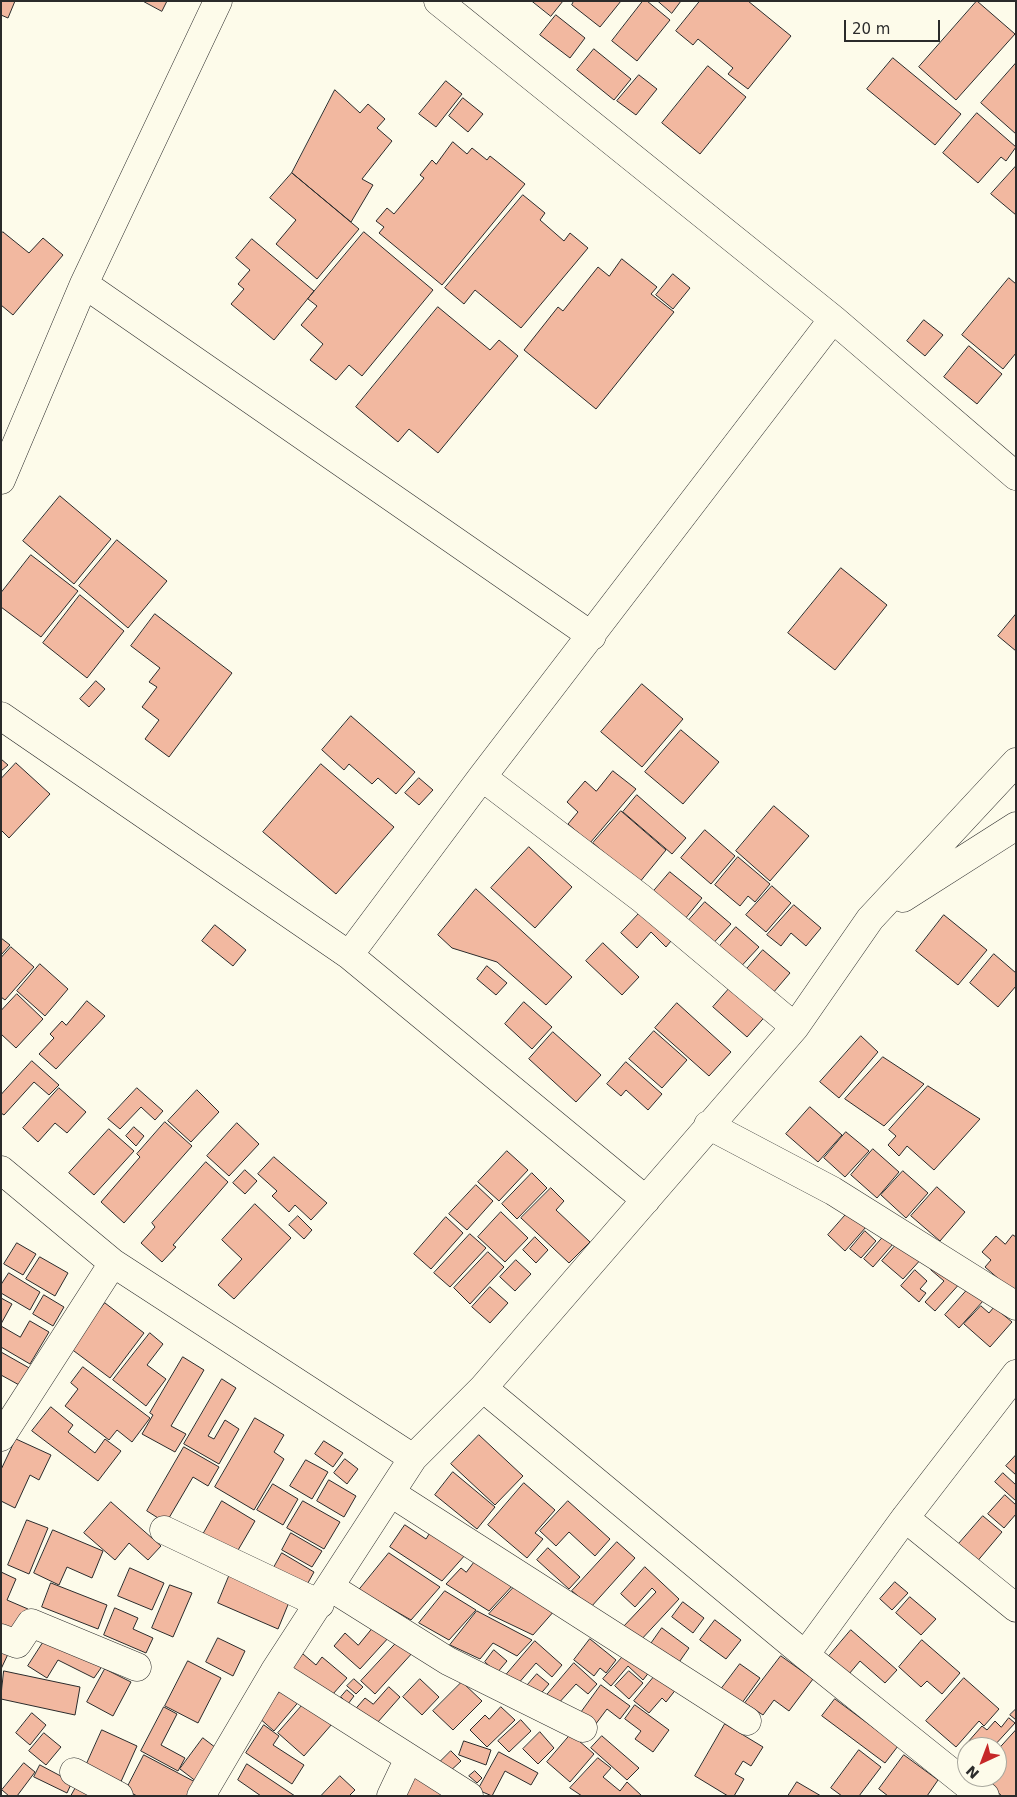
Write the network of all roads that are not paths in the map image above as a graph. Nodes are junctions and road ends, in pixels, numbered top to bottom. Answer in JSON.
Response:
{"nodes":[{"id":1,"x":218,"y":1,"type":"edge"},
{"id":2,"x":438,"y":1,"type":"edge"},
{"id":3,"x":84,"y":284,"type":"junction"},
{"id":4,"x":833,"y":319,"type":"junction"},
{"id":5,"x":1016,"y":476,"type":"edge"},
{"id":6,"x":1,"y":480,"type":"edge"},
{"id":7,"x":592,"y":636,"type":"junction"},
{"id":8,"x":1,"y":716,"type":"edge"},
{"id":9,"x":1016,"y":762,"type":"edge"},
{"id":10,"x":482,"y":777,"type":"junction"},
{"id":11,"x":1016,"y":826,"type":"edge"},
{"id":12,"x":870,"y":919,"type":"junction"},
{"id":13,"x":349,"y":955,"type":"junction"},
{"id":14,"x":794,"y":1027,"type":"junction"},
{"id":15,"x":708,"y":1125,"type":"junction"},
{"id":16,"x":1,"y":1170,"type":"edge"},
{"id":17,"x":646,"y":1200,"type":"junction"},
{"id":18,"x":113,"y":1263,"type":"junction"},
{"id":19,"x":1016,"y":1306,"type":"edge"},
{"id":20,"x":1016,"y":1374,"type":"edge"},
{"id":21,"x":483,"y":1388,"type":"junction"},
{"id":22,"x":1,"y":1437,"type":"edge"},
{"id":23,"x":414,"y":1458,"type":"junction"},
{"id":24,"x":391,"y":1493,"type":"junction"},
{"id":25,"x":906,"y":1518,"type":"junction"},
{"id":26,"x":164,"y":1530,"type":"dead end"},
{"id":27,"x":325,"y":1596,"type":"junction"},
{"id":28,"x":1016,"y":1608,"type":"edge"},
{"id":29,"x":1,"y":1638,"type":"edge"},
{"id":30,"x":805,"y":1655,"type":"junction"},
{"id":31,"x":137,"y":1667,"type":"dead end"},
{"id":32,"x":274,"y":1672,"type":"junction"},
{"id":33,"x":747,"y":1721,"type":"dead end"},
{"id":34,"x":583,"y":1728,"type":"dead end"},
{"id":35,"x":409,"y":1758,"type":"junction"},
{"id":36,"x":74,"y":1772,"type":"dead end"},
{"id":37,"x":970,"y":1792,"type":"edge"},
{"id":38,"x":119,"y":1796,"type":"edge"},
{"id":39,"x":202,"y":1796,"type":"edge"},
{"id":40,"x":391,"y":1796,"type":"edge"},
{"id":41,"x":469,"y":1796,"type":"edge"}],
"edges":[{"from":1,"to":3,"type":"street"},
{"from":2,"to":4,"type":"street"},
{"from":3,"to":6,"type":"street"},
{"from":3,"to":7,"type":"street"},
{"from":4,"to":5,"type":"street"},
{"from":4,"to":7,"type":"street"},
{"from":7,"to":10,"type":"street"},
{"from":8,"to":13,"type":"street"},
{"from":9,"to":12,"type":"street"},
{"from":10,"to":13,"type":"street"},
{"from":10,"to":14,"type":"street"},
{"from":11,"to":12,"type":"street"},
{"from":12,"to":14,"type":"street"},
{"from":13,"to":17,"type":"street"},
{"from":14,"to":15,"type":"street"},
{"from":15,"to":17,"type":"street"},
{"from":15,"to":19,"type":"street"},
{"from":16,"to":18,"type":"street"},
{"from":17,"to":21,"type":"street"},
{"from":18,"to":22,"type":"street"},
{"from":18,"to":23,"type":"street"},
{"from":20,"to":25,"type":"street"},
{"from":21,"to":23,"type":"street"},
{"from":21,"to":30,"type":"street"},
{"from":23,"to":24,"type":"street"},
{"from":24,"to":27,"type":"street"},
{"from":24,"to":33,"type":"street"},
{"from":25,"to":28,"type":"street"},
{"from":25,"to":30,"type":"street"},
{"from":26,"to":27,"type":"street"},
{"from":27,"to":32,"type":"street"},
{"from":27,"to":34,"type":"street"},
{"from":29,"to":31,"type":"street"},
{"from":30,"to":37,"type":"street"},
{"from":32,"to":35,"type":"street"},
{"from":32,"to":39,"type":"street"},
{"from":35,"to":40,"type":"street"},
{"from":35,"to":41,"type":"street"},
{"from":36,"to":38,"type":"street"}]}
